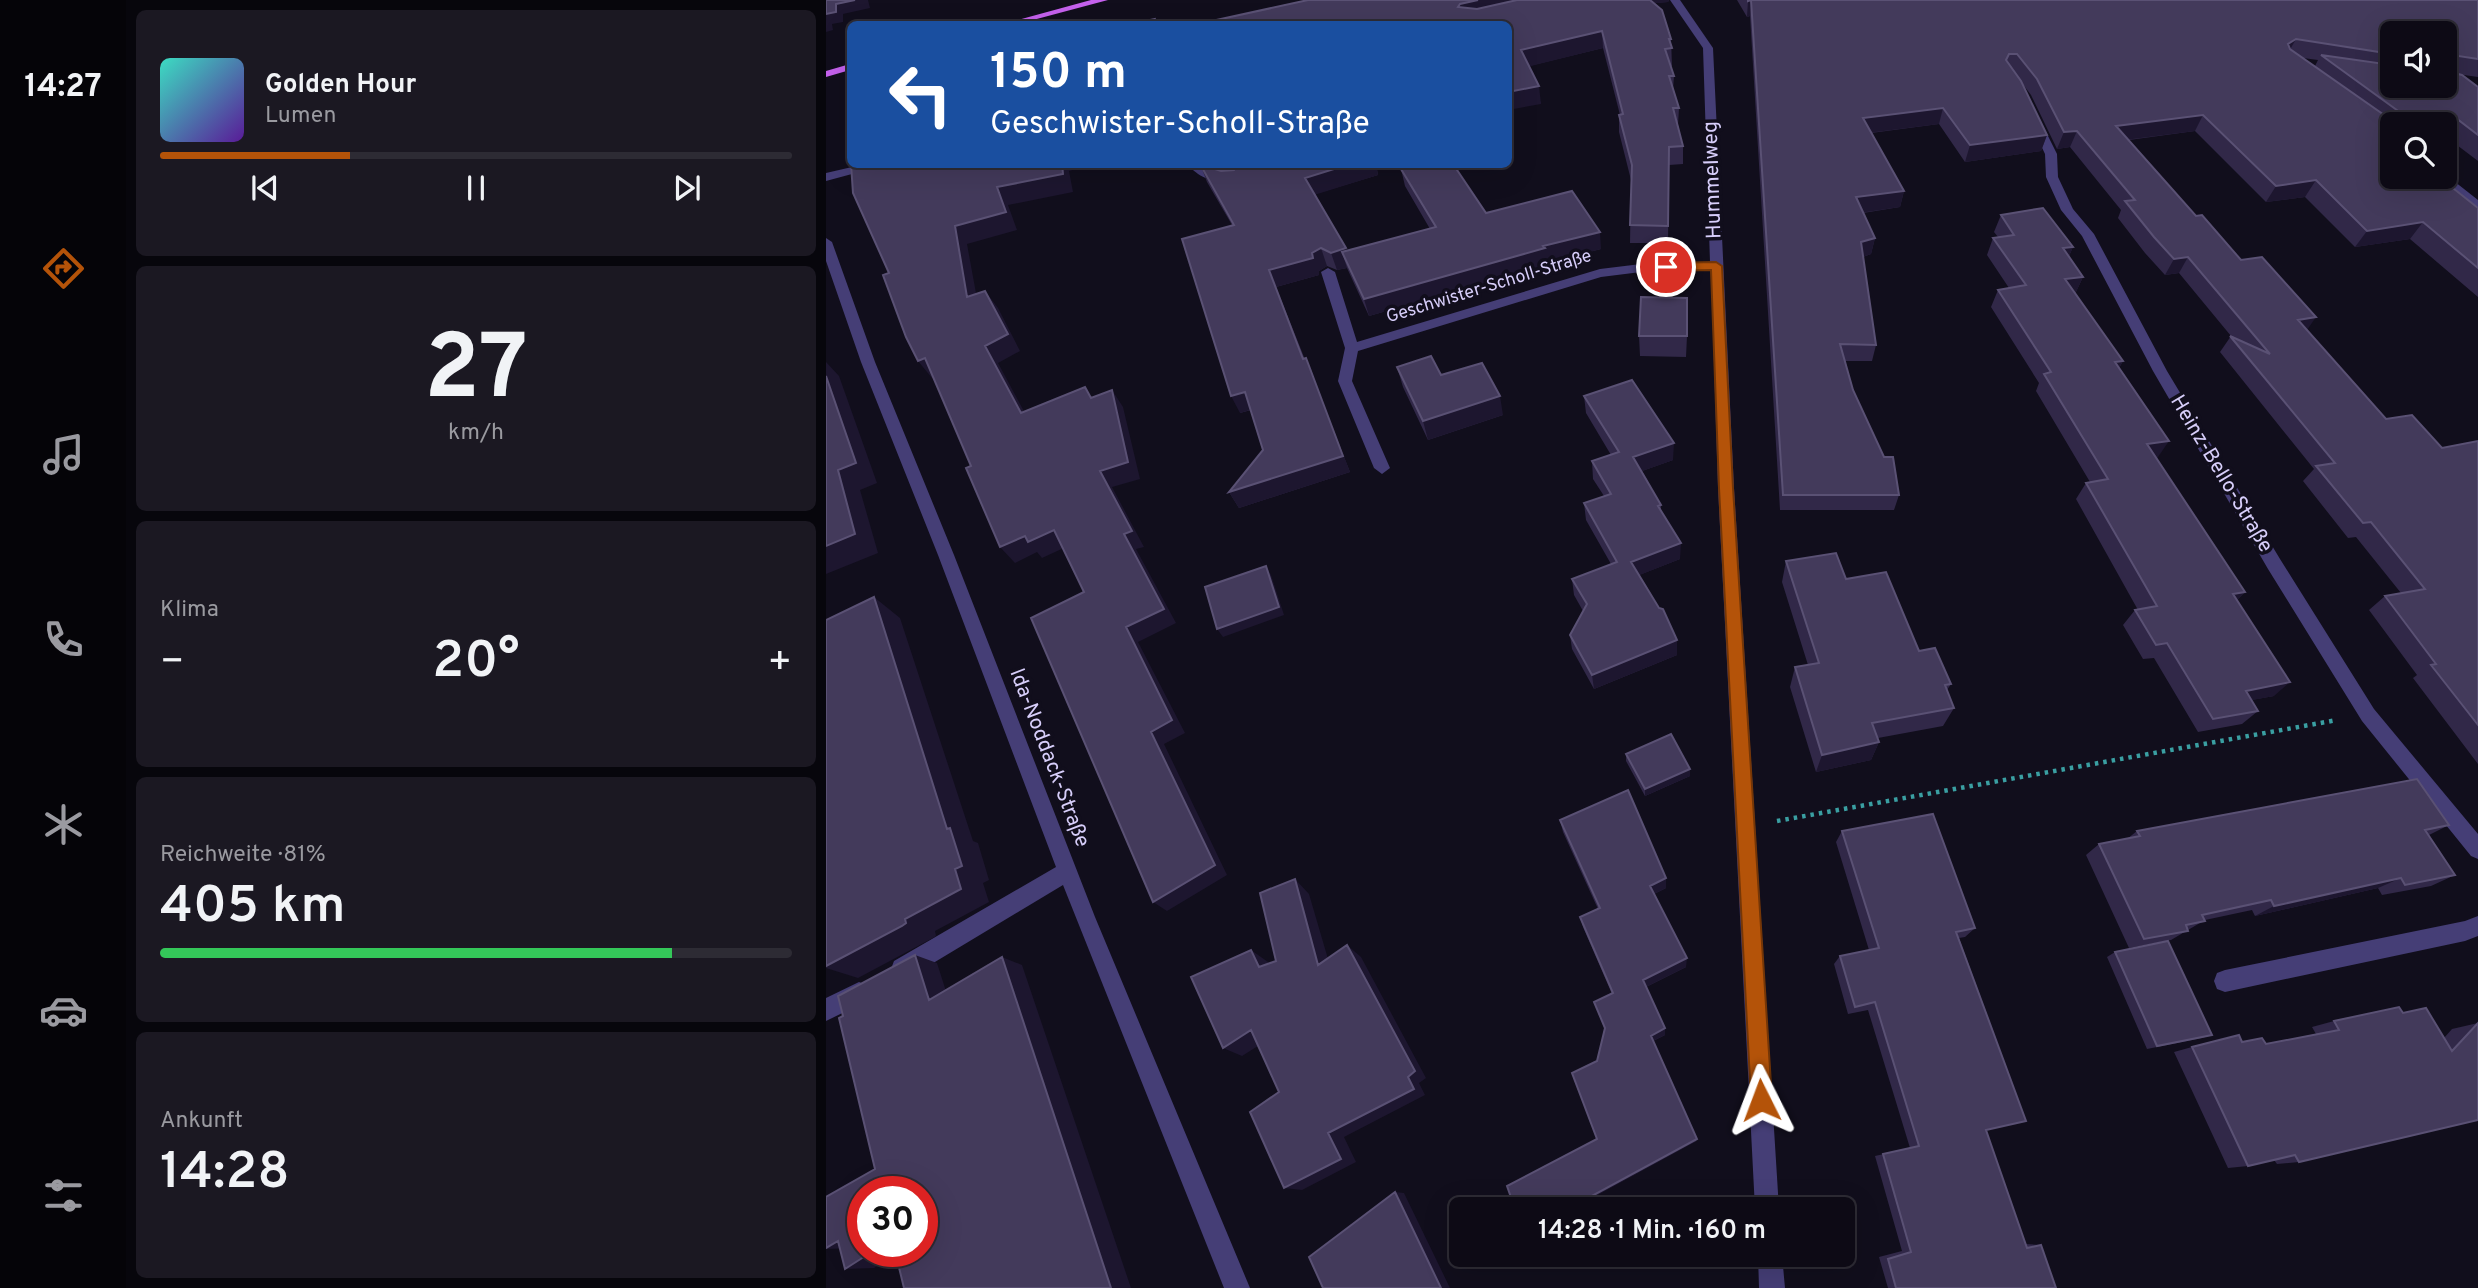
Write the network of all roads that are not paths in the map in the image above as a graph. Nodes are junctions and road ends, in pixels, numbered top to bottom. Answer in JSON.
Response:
{"nodes":[{"id":1,"x":1103,"y":0,"type":"edge"},
{"id":2,"x":1675,"y":0,"type":"edge"},
{"id":3,"x":1020,"y":21,"type":"edge"},
{"id":4,"x":847,"y":68,"type":"edge"},
{"id":5,"x":826,"y":74,"type":"edge"},
{"id":6,"x":2029,"y":107,"type":"edge"},
{"id":7,"x":865,"y":168,"type":"edge"},
{"id":8,"x":1196,"y":168,"type":"edge"},
{"id":9,"x":826,"y":177,"type":"edge"},
{"id":10,"x":1234,"y":185,"type":"edge"},
{"id":11,"x":2456,"y":189,"type":"edge"},
{"id":12,"x":2478,"y":206,"type":"edge"},
{"id":13,"x":826,"y":242,"type":"edge"},
{"id":14,"x":1716,"y":266,"type":"junction"},
{"id":15,"x":1328,"y":272,"type":"edge"},
{"id":16,"x":1352,"y":348,"type":"junction"},
{"id":17,"x":1382,"y":468,"type":"dead end"},
{"id":18,"x":2478,"y":849,"type":"edge"},
{"id":19,"x":1068,"y":871,"type":"junction"},
{"id":20,"x":2478,"y":926,"type":"edge"},
{"id":21,"x":2225,"y":981,"type":"dead end"},
{"id":22,"x":826,"y":1010,"type":"edge"},
{"id":23,"x":1767,"y":1197,"type":"edge"},
{"id":24,"x":1771,"y":1267,"type":"edge"},
{"id":25,"x":1237,"y":1288,"type":"edge"},
{"id":26,"x":1772,"y":1288,"type":"edge"}],
"edges":[{"from":1,"to":3,"type":"main road"},
{"from":2,"to":14,"type":"street","name":"Hummelweg"},
{"from":4,"to":5,"type":"main road"},
{"from":6,"to":18,"type":"street","name":"Heinz-Bello-Straße"},
{"from":7,"to":9,"type":"street"},
{"from":8,"to":10,"type":"street"},
{"from":11,"to":12,"type":"street"},
{"from":13,"to":19,"type":"street","name":"Ida-Noddack-Straße"},
{"from":14,"to":16,"type":"street","name":"Geschwister-Scholl-Straße"},
{"from":14,"to":23,"type":"street","name":"Hummelweg"},
{"from":15,"to":16,"type":"street"},
{"from":16,"to":17,"type":"street"},
{"from":19,"to":22,"type":"street"},
{"from":19,"to":25,"type":"street","name":"Ida-Noddack-Straße"},
{"from":20,"to":21,"type":"street"},
{"from":24,"to":26,"type":"street"}]}
